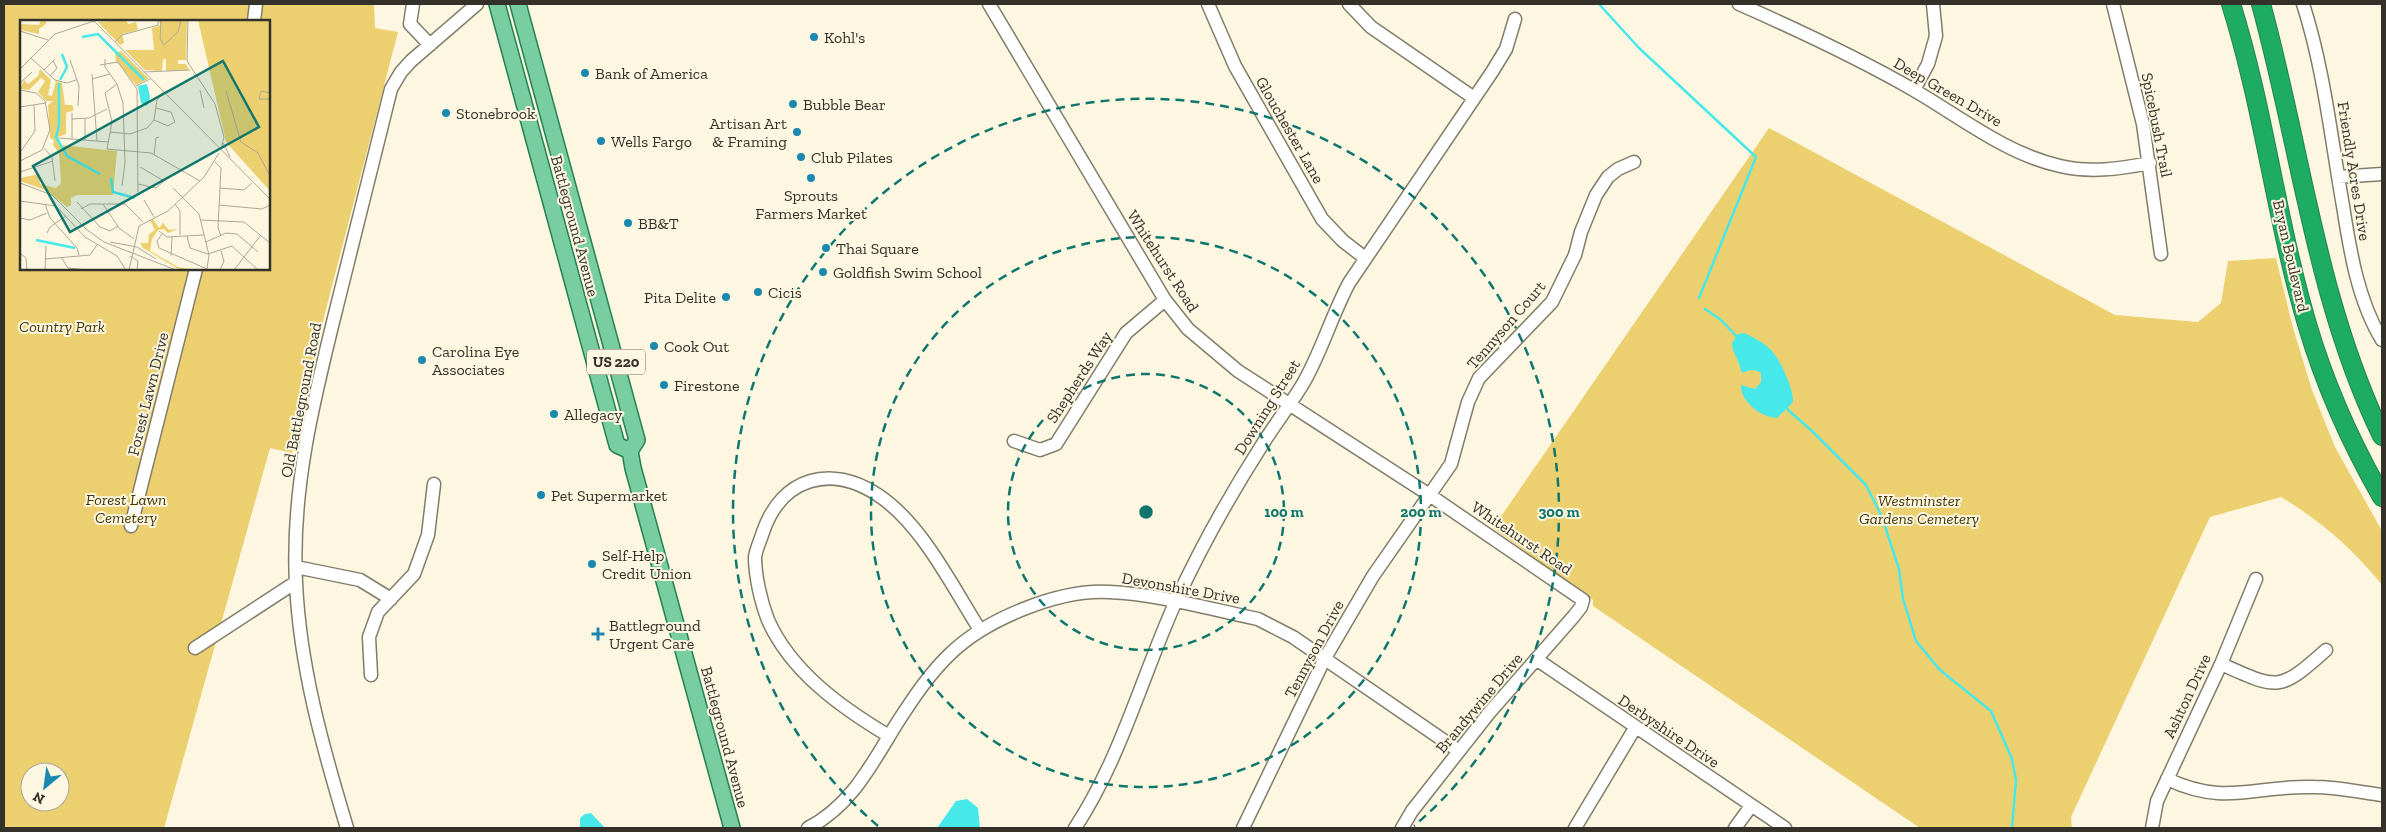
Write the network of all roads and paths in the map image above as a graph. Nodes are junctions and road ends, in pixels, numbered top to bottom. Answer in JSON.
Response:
{"nodes":[{"id":1,"x":256,"y":4,"type":"edge"},
{"id":2,"x":413,"y":4,"type":"edge"},
{"id":3,"x":477,"y":4,"type":"edge"},
{"id":4,"x":498,"y":4,"type":"edge"},
{"id":5,"x":518,"y":4,"type":"edge"},
{"id":6,"x":989,"y":4,"type":"edge"},
{"id":7,"x":1208,"y":4,"type":"edge"},
{"id":8,"x":1349,"y":4,"type":"edge"},
{"id":9,"x":1739,"y":4,"type":"edge"},
{"id":10,"x":1933,"y":4,"type":"edge"},
{"id":11,"x":2113,"y":4,"type":"edge"},
{"id":12,"x":2231,"y":4,"type":"edge"},
{"id":13,"x":2261,"y":4,"type":"edge"},
{"id":14,"x":2303,"y":4,"type":"edge"},
{"id":15,"x":1515,"y":19,"type":"dead end"},
{"id":16,"x":254,"y":20,"type":"edge"},
{"id":17,"x":430,"y":45,"type":"junction"},
{"id":18,"x":1914,"y":90,"type":"junction"},
{"id":19,"x":1474,"y":98,"type":"junction"},
{"id":20,"x":1634,"y":162,"type":"dead end"},
{"id":21,"x":2150,"y":163,"type":"junction"},
{"id":22,"x":2382,"y":174,"type":"edge"},
{"id":23,"x":2338,"y":177,"type":"junction"},
{"id":24,"x":564,"y":250,"type":"junction"},
{"id":25,"x":2161,"y":254,"type":"dead end"},
{"id":26,"x":1365,"y":258,"type":"junction"},
{"id":27,"x":196,"y":270,"type":"edge"},
{"id":28,"x":596,"y":289,"type":"junction"},
{"id":29,"x":1164,"y":300,"type":"junction"},
{"id":30,"x":2382,"y":340,"type":"edge"},
{"id":31,"x":1289,"y":405,"type":"junction"},
{"id":32,"x":2382,"y":436,"type":"edge"},
{"id":33,"x":1014,"y":441,"type":"dead end"},
{"id":34,"x":630,"y":452,"type":"junction"},
{"id":35,"x":434,"y":484,"type":"dead end"},
{"id":36,"x":1428,"y":494,"type":"junction"},
{"id":37,"x":2382,"y":497,"type":"edge"},
{"id":38,"x":131,"y":526,"type":"dead end"},
{"id":39,"x":296,"y":567,"type":"junction"},
{"id":40,"x":2256,"y":579,"type":"dead end"},
{"id":41,"x":296,"y":582,"type":"junction"},
{"id":42,"x":391,"y":599,"type":"junction"},
{"id":43,"x":1583,"y":600,"type":"joint"},
{"id":44,"x":1176,"y":602,"type":"junction"},
{"id":45,"x":980,"y":630,"type":"junction"},
{"id":46,"x":195,"y":648,"type":"dead end"},
{"id":47,"x":2326,"y":650,"type":"dead end"},
{"id":48,"x":1325,"y":658,"type":"junction"},
{"id":49,"x":1536,"y":659,"type":"junction"},
{"id":50,"x":2220,"y":664,"type":"junction"},
{"id":51,"x":371,"y":675,"type":"dead end"},
{"id":52,"x":1635,"y":728,"type":"junction"},
{"id":53,"x":889,"y":736,"type":"junction"},
{"id":54,"x":1459,"y":751,"type":"junction"},
{"id":55,"x":2167,"y":778,"type":"junction"},
{"id":56,"x":2382,"y":795,"type":"edge"},
{"id":57,"x":1751,"y":806,"type":"junction"},
{"id":58,"x":347,"y":828,"type":"edge"},
{"id":59,"x":732,"y":828,"type":"edge"},
{"id":60,"x":808,"y":828,"type":"edge"},
{"id":61,"x":1075,"y":828,"type":"edge"},
{"id":62,"x":1243,"y":828,"type":"edge"},
{"id":63,"x":1402,"y":828,"type":"edge"},
{"id":64,"x":1575,"y":828,"type":"edge"},
{"id":65,"x":1735,"y":828,"type":"edge"},
{"id":66,"x":1785,"y":828,"type":"edge"},
{"id":67,"x":2152,"y":828,"type":"edge"}],
"edges":[{"from":1,"to":16,"type":"street"},
{"from":2,"to":17,"type":"street"},
{"from":3,"to":17,"type":"street","name":"Old Battleground Road"},
{"from":4,"to":24,"type":"main road","name":"Battleground Avenue","number":"US 220"},
{"from":5,"to":28,"type":"main road","name":"Battleground Avenue","number":"US 220"},
{"from":6,"to":29,"type":"street","name":"Whitehurst Road"},
{"from":7,"to":26,"type":"street","name":"Glouchester Lane"},
{"from":8,"to":19,"type":"street"},
{"from":9,"to":18,"type":"street","name":"Deep Green Drive"},
{"from":10,"to":18,"type":"street"},
{"from":11,"to":21,"type":"street","name":"Spicebush Trail"},
{"from":12,"to":37,"type":"highway","name":"Bryan Boulevard"},
{"from":13,"to":32,"type":"highway","name":"Bryan Boulevard"},
{"from":14,"to":23,"type":"street","name":"Friendly Acres Drive"},
{"from":15,"to":19,"type":"street","name":"Downing Street"},
{"from":17,"to":39,"type":"street","name":"Old Battleground Road"},
{"from":18,"to":21,"type":"street","name":"Deep Green Drive"},
{"from":19,"to":26,"type":"street","name":"Downing Street"},
{"from":20,"to":36,"type":"street","name":"Tennyson Court"},
{"from":21,"to":25,"type":"street","name":"Spicebush Trail"},
{"from":22,"to":23,"type":"street"},
{"from":23,"to":30,"type":"street","name":"Friendly Acres Drive"},
{"from":24,"to":28,"type":"main road"},
{"from":24,"to":34,"type":"main road","name":"Battleground Avenue","number":"US 220"},
{"from":26,"to":31,"type":"street","name":"Downing Street"},
{"from":27,"to":38,"type":"street","name":"Forest Lawn Drive"},
{"from":28,"to":34,"type":"main road","name":"Battleground Avenue","number":"US 220"},
{"from":29,"to":31,"type":"street","name":"Whitehurst Road"},
{"from":29,"to":33,"type":"street","name":"Shepherds Way"},
{"from":31,"to":36,"type":"street","name":"Whitehurst Road"},
{"from":31,"to":44,"type":"street","name":"Downing Street"},
{"from":34,"to":59,"type":"main road","name":"Battleground Avenue","number":"US 220"},
{"from":35,"to":42,"type":"street"},
{"from":36,"to":43,"type":"street","name":"Whitehurst Road"},
{"from":36,"to":48,"type":"street","name":"Tennyson Drive"},
{"from":39,"to":41,"type":"street","name":"Old Battleground Road"},
{"from":39,"to":42,"type":"street"},
{"from":40,"to":50,"type":"street","name":"Ashton Drive"},
{"from":41,"to":46,"type":"street"},
{"from":41,"to":58,"type":"street","name":"Old Battleground Road"},
{"from":42,"to":51,"type":"street"},
{"from":43,"to":49,"type":"street","name":"Brandywine Drive"},
{"from":44,"to":45,"type":"street","name":"Devonshire Drive"},
{"from":44,"to":48,"type":"street","name":"Devonshire Drive"},
{"from":44,"to":61,"type":"street","name":"Downing Street"},
{"from":45,"to":53,"type":"street","name":"Devonshire Drive"},
{"from":45,"to":53,"type":"street"},
{"from":47,"to":50,"type":"street"},
{"from":48,"to":54,"type":"street","name":"Devonshire Drive"},
{"from":48,"to":62,"type":"street","name":"Tennyson Drive"},
{"from":49,"to":52,"type":"street","name":"Derbyshire Drive"},
{"from":49,"to":54,"type":"street","name":"Brandywine Drive"},
{"from":50,"to":55,"type":"street","name":"Ashton Drive"},
{"from":52,"to":57,"type":"street","name":"Derbyshire Drive"},
{"from":52,"to":64,"type":"street"},
{"from":53,"to":60,"type":"street","name":"Devonshire Drive"},
{"from":54,"to":63,"type":"street","name":"Brandywine Drive"},
{"from":55,"to":56,"type":"street"},
{"from":55,"to":67,"type":"street","name":"Ashton Drive"},
{"from":57,"to":65,"type":"street"},
{"from":57,"to":66,"type":"street","name":"Derbyshire Drive"}]}
